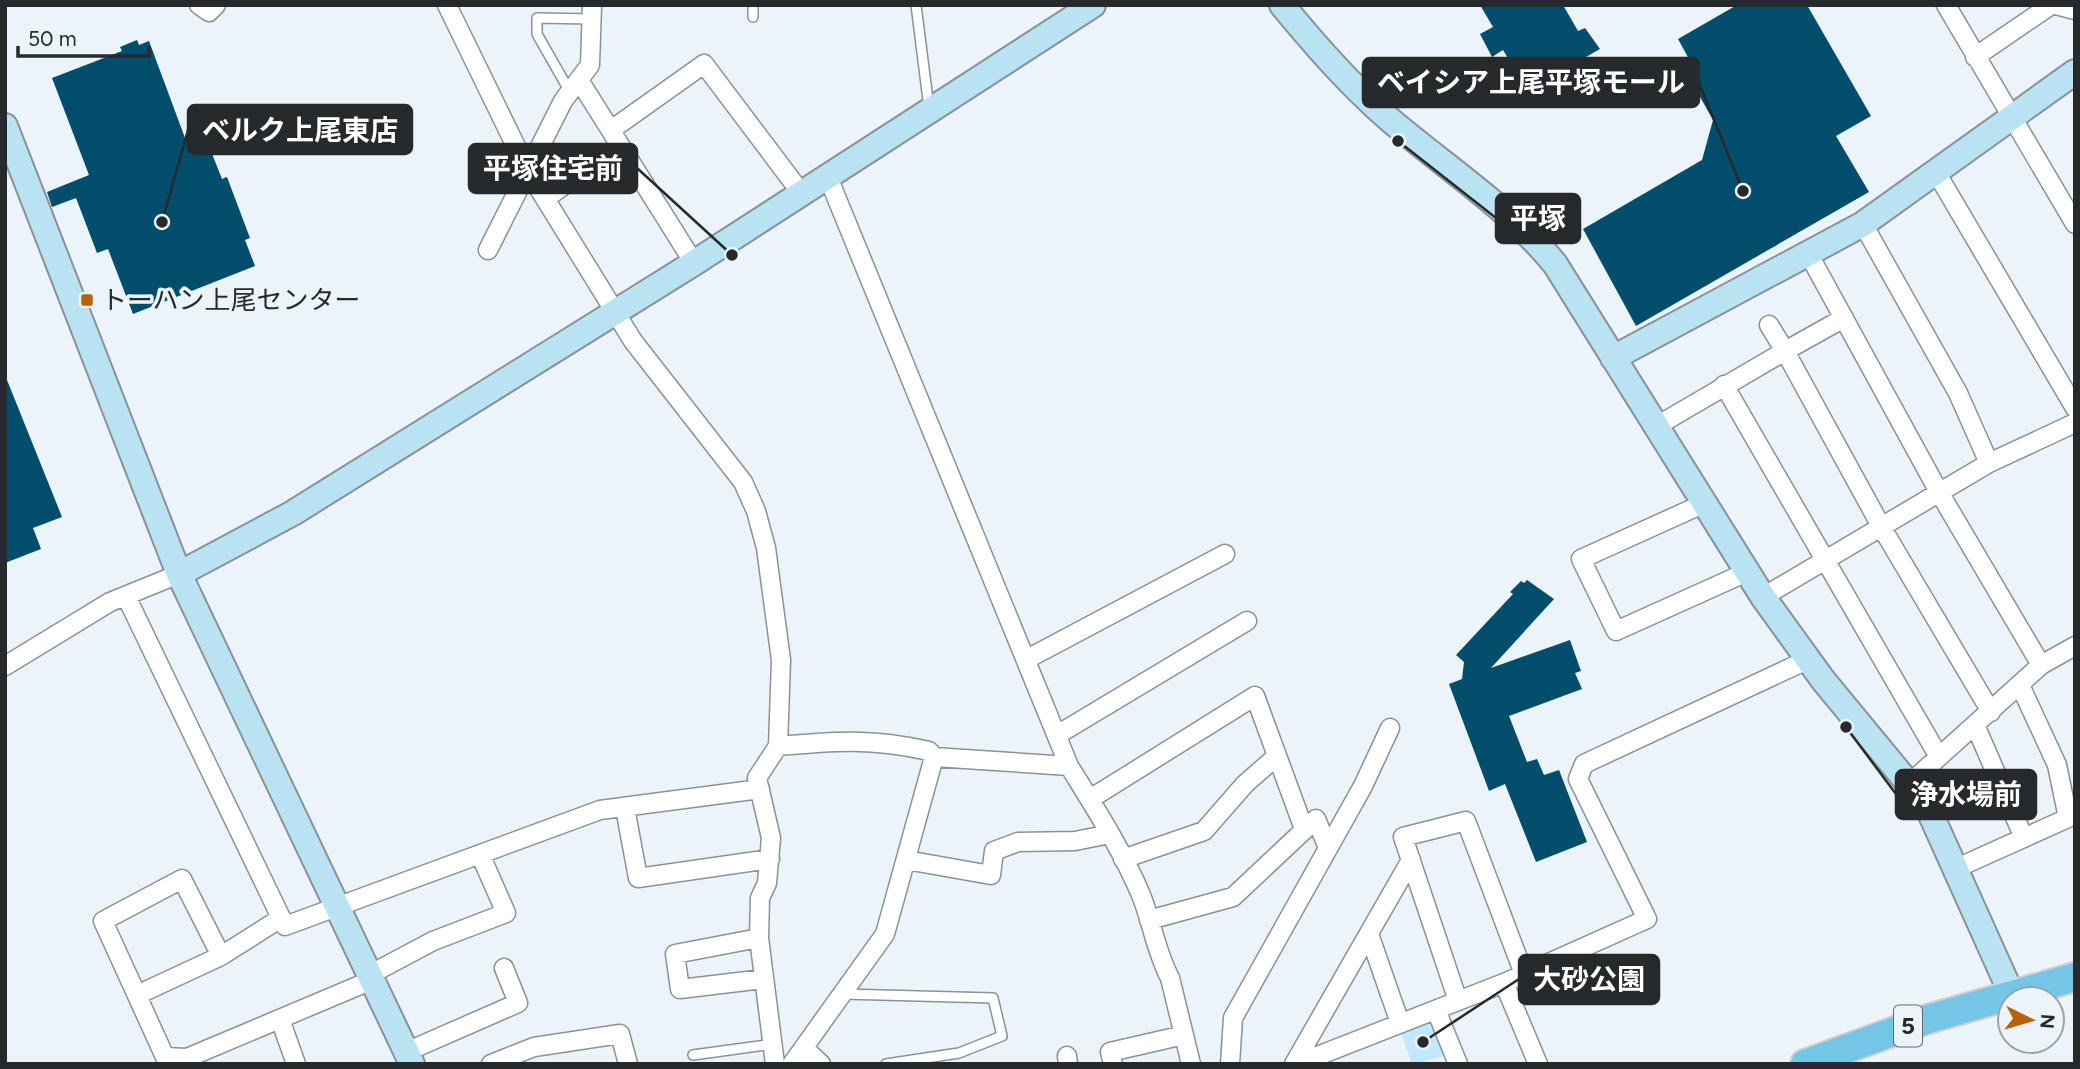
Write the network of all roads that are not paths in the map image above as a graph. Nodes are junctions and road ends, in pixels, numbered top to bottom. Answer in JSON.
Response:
{"nodes":[{"id":1,"x":199,"y":5,"type":"edge"},
{"id":2,"x":216,"y":5,"type":"edge"},
{"id":3,"x":447,"y":5,"type":"edge"},
{"id":4,"x":753,"y":5,"type":"edge"},
{"id":5,"x":916,"y":5,"type":"edge"},
{"id":6,"x":1093,"y":5,"type":"edge"},
{"id":7,"x":1282,"y":5,"type":"edge"},
{"id":8,"x":1946,"y":5,"type":"edge"},
{"id":9,"x":2050,"y":5,"type":"edge"},
{"id":10,"x":2056,"y":5,"type":"edge"},
{"id":11,"x":2075,"y":10,"type":"edge"},
{"id":12,"x":592,"y":12,"type":"edge"},
{"id":13,"x":753,"y":17,"type":"dead end"},
{"id":14,"x":1975,"y":57,"type":"junction"},
{"id":15,"x":2075,"y":72,"type":"edge"},
{"id":16,"x":574,"y":86,"type":"junction"},
{"id":17,"x":930,"y":114,"type":"junction"},
{"id":18,"x":2010,"y":119,"type":"junction"},
{"id":19,"x":5,"y":126,"type":"edge"},
{"id":20,"x":615,"y":138,"type":"junction"},
{"id":21,"x":528,"y":171,"type":"junction"},
{"id":22,"x":1936,"y":173,"type":"junction"},
{"id":23,"x":828,"y":177,"type":"junction"},
{"id":24,"x":802,"y":194,"type":"junction"},
{"id":25,"x":545,"y":199,"type":"junction"},
{"id":26,"x":1863,"y":224,"type":"junction"},
{"id":27,"x":2075,"y":224,"type":"edge"},
{"id":28,"x":488,"y":250,"type":"dead end"},
{"id":29,"x":1808,"y":253,"type":"junction"},
{"id":30,"x":694,"y":263,"type":"junction"},
{"id":31,"x":616,"y":312,"type":"junction"},
{"id":32,"x":1844,"y":318,"type":"junction"},
{"id":33,"x":1769,"y":325,"type":"dead end"},
{"id":34,"x":1785,"y":351,"type":"junction"},
{"id":35,"x":1613,"y":358,"type":"junction"},
{"id":36,"x":1724,"y":385,"type":"junction"},
{"id":37,"x":2075,"y":408,"type":"edge"},
{"id":38,"x":2075,"y":423,"type":"edge"},
{"id":39,"x":1655,"y":427,"type":"junction"},
{"id":40,"x":1989,"y":463,"type":"junction"},
{"id":41,"x":1939,"y":492,"type":"junction"},
{"id":42,"x":1705,"y":503,"type":"junction"},
{"id":43,"x":1882,"y":528,"type":"junction"},
{"id":44,"x":1225,"y":554,"type":"dead end"},
{"id":45,"x":1826,"y":560,"type":"junction"},
{"id":46,"x":1746,"y":572,"type":"junction"},
{"id":47,"x":179,"y":573,"type":"junction"},
{"id":48,"x":126,"y":596,"type":"junction"},
{"id":49,"x":1763,"y":597,"type":"junction"},
{"id":50,"x":1247,"y":621,"type":"dead end"},
{"id":51,"x":2074,"y":648,"type":"edge"},
{"id":52,"x":1027,"y":659,"type":"junction"},
{"id":53,"x":1807,"y":660,"type":"junction"},
{"id":54,"x":2041,"y":665,"type":"junction"},
{"id":55,"x":5,"y":666,"type":"edge"},
{"id":56,"x":2020,"y":684,"type":"junction"},
{"id":57,"x":1991,"y":712,"type":"junction"},
{"id":58,"x":1976,"y":727,"type":"junction"},
{"id":59,"x":1390,"y":728,"type":"dead end"},
{"id":60,"x":1057,"y":735,"type":"junction"},
{"id":61,"x":778,"y":746,"type":"junction"},
{"id":62,"x":1277,"y":756,"type":"junction"},
{"id":63,"x":934,"y":757,"type":"junction"},
{"id":64,"x":1939,"y":757,"type":"junction"},
{"id":65,"x":1069,"y":766,"type":"junction"},
{"id":66,"x":1910,"y":783,"type":"junction"},
{"id":67,"x":760,"y":789,"type":"junction"},
{"id":68,"x":1090,"y":799,"type":"junction"},
{"id":69,"x":625,"y":808,"type":"junction"},
{"id":70,"x":1304,"y":829,"type":"junction"},
{"id":71,"x":1110,"y":834,"type":"junction"},
{"id":72,"x":2024,"y":838,"type":"junction"},
{"id":73,"x":1328,"y":848,"type":"junction"},
{"id":74,"x":480,"y":854,"type":"junction"},
{"id":75,"x":770,"y":859,"type":"junction"},
{"id":76,"x":906,"y":859,"type":"junction"},
{"id":77,"x":1123,"y":859,"type":"junction"},
{"id":78,"x":1411,"y":860,"type":"junction"},
{"id":79,"x":1957,"y":868,"type":"junction"},
{"id":80,"x":337,"y":908,"type":"junction"},
{"id":81,"x":281,"y":918,"type":"junction"},
{"id":82,"x":1149,"y":920,"type":"junction"},
{"id":83,"x":1369,"y":934,"type":"junction"},
{"id":84,"x":759,"y":938,"type":"junction"},
{"id":85,"x":221,"y":956,"type":"junction"},
{"id":86,"x":503,"y":968,"type":"dead end"},
{"id":87,"x":1524,"y":974,"type":"junction"},
{"id":88,"x":371,"y":977,"type":"junction"},
{"id":89,"x":2075,"y":977,"type":"edge"},
{"id":90,"x":764,"y":979,"type":"junction"},
{"id":91,"x":1504,"y":983,"type":"junction"},
{"id":92,"x":2008,"y":985,"type":"edge"},
{"id":93,"x":2047,"y":985,"type":"edge"},
{"id":94,"x":843,"y":994,"type":"junction"},
{"id":95,"x":137,"y":995,"type":"junction"},
{"id":96,"x":1996,"y":1000,"type":"edge"},
{"id":97,"x":1458,"y":1001,"type":"junction"},
{"id":98,"x":1436,"y":1010,"type":"junction"},
{"id":99,"x":280,"y":1019,"type":"junction"},
{"id":100,"x":1400,"y":1023,"type":"junction"},
{"id":101,"x":1184,"y":1035,"type":"junction"},
{"id":102,"x":773,"y":1044,"type":"junction"},
{"id":103,"x":805,"y":1049,"type":"junction"},
{"id":104,"x":693,"y":1055,"type":"dead end"},
{"id":105,"x":409,"y":1058,"type":"edge"},
{"id":106,"x":187,"y":1061,"type":"edge"},
{"id":107,"x":296,"y":1064,"type":"edge"},
{"id":108,"x":491,"y":1064,"type":"edge"},
{"id":109,"x":628,"y":1064,"type":"edge"},
{"id":110,"x":775,"y":1064,"type":"edge"},
{"id":111,"x":792,"y":1064,"type":"edge"},
{"id":112,"x":821,"y":1064,"type":"edge"},
{"id":113,"x":886,"y":1064,"type":"edge"},
{"id":114,"x":1113,"y":1064,"type":"edge"},
{"id":115,"x":1191,"y":1064,"type":"edge"},
{"id":116,"x":1230,"y":1064,"type":"edge"},
{"id":117,"x":1295,"y":1064,"type":"edge"},
{"id":118,"x":1458,"y":1064,"type":"edge"},
{"id":119,"x":1538,"y":1064,"type":"edge"},
{"id":120,"x":1805,"y":1064,"type":"edge"}],
"edges":[{"from":1,"to":2,"type":"street"},
{"from":3,"to":21,"type":"street"},
{"from":4,"to":13,"type":"lane"},
{"from":5,"to":17,"type":"lane"},
{"from":6,"to":17,"type":"street"},
{"from":7,"to":35,"type":"street"},
{"from":8,"to":14,"type":"street"},
{"from":9,"to":14,"type":"street"},
{"from":10,"to":11,"type":"street"},
{"from":12,"to":16,"type":"street"},
{"from":12,"to":16,"type":"lane"},
{"from":14,"to":18,"type":"street"},
{"from":15,"to":18,"type":"street"},
{"from":16,"to":20,"type":"street"},
{"from":16,"to":21,"type":"street"},
{"from":17,"to":23,"type":"street"},
{"from":18,"to":22,"type":"street"},
{"from":18,"to":27,"type":"street"},
{"from":19,"to":47,"type":"street"},
{"from":20,"to":24,"type":"street"},
{"from":20,"to":25,"type":"street"},
{"from":20,"to":30,"type":"street"},
{"from":21,"to":25,"type":"street"},
{"from":21,"to":28,"type":"street"},
{"from":22,"to":26,"type":"street"},
{"from":22,"to":37,"type":"street"},
{"from":23,"to":24,"type":"street"},
{"from":23,"to":52,"type":"street"},
{"from":24,"to":30,"type":"street"},
{"from":25,"to":31,"type":"street"},
{"from":26,"to":29,"type":"street"},
{"from":26,"to":40,"type":"street"},
{"from":29,"to":32,"type":"street"},
{"from":29,"to":35,"type":"street"},
{"from":30,"to":31,"type":"street"},
{"from":31,"to":47,"type":"street"},
{"from":31,"to":61,"type":"street"},
{"from":32,"to":34,"type":"street"},
{"from":32,"to":41,"type":"street"},
{"from":33,"to":34,"type":"street"},
{"from":34,"to":36,"type":"street"},
{"from":34,"to":43,"type":"street"},
{"from":35,"to":39,"type":"street"},
{"from":36,"to":39,"type":"street"},
{"from":36,"to":45,"type":"street"},
{"from":38,"to":40,"type":"street"},
{"from":39,"to":42,"type":"street"},
{"from":40,"to":41,"type":"street"},
{"from":41,"to":43,"type":"street"},
{"from":41,"to":54,"type":"street"},
{"from":42,"to":46,"type":"street"},
{"from":42,"to":46,"type":"street"},
{"from":43,"to":45,"type":"street"},
{"from":43,"to":57,"type":"street"},
{"from":44,"to":52,"type":"street"},
{"from":45,"to":49,"type":"street"},
{"from":45,"to":64,"type":"street"},
{"from":46,"to":49,"type":"street"},
{"from":47,"to":48,"type":"street"},
{"from":47,"to":80,"type":"street"},
{"from":48,"to":55,"type":"street"},
{"from":48,"to":81,"type":"street"},
{"from":49,"to":53,"type":"street"},
{"from":50,"to":60,"type":"street"},
{"from":51,"to":54,"type":"street"},
{"from":52,"to":60,"type":"street"},
{"from":53,"to":66,"type":"street"},
{"from":53,"to":87,"type":"street"},
{"from":54,"to":56,"type":"street"},
{"from":56,"to":57,"type":"street"},
{"from":56,"to":72,"type":"street"},
{"from":57,"to":58,"type":"street"},
{"from":58,"to":64,"type":"street"},
{"from":58,"to":72,"type":"street"},
{"from":59,"to":73,"type":"street"},
{"from":60,"to":65,"type":"street"},
{"from":61,"to":63,"type":"street"},
{"from":61,"to":67,"type":"street"},
{"from":62,"to":68,"type":"street"},
{"from":62,"to":70,"type":"street"},
{"from":62,"to":77,"type":"street"},
{"from":63,"to":65,"type":"street"},
{"from":63,"to":76,"type":"street"},
{"from":64,"to":66,"type":"street"},
{"from":65,"to":68,"type":"street"},
{"from":66,"to":79,"type":"street"},
{"from":67,"to":69,"type":"street"},
{"from":67,"to":75,"type":"street"},
{"from":68,"to":71,"type":"street"},
{"from":69,"to":74,"type":"street"},
{"from":69,"to":75,"type":"street"},
{"from":70,"to":73,"type":"street"},
{"from":70,"to":82,"type":"street"},
{"from":71,"to":76,"type":"street"},
{"from":71,"to":77,"type":"street"},
{"from":72,"to":79,"type":"street"},
{"from":73,"to":116,"type":"street"},
{"from":74,"to":80,"type":"street"},
{"from":74,"to":88,"type":"street"},
{"from":75,"to":84,"type":"street"},
{"from":76,"to":94,"type":"street"},
{"from":77,"to":82,"type":"street"},
{"from":78,"to":83,"type":"street"},
{"from":78,"to":87,"type":"street"},
{"from":78,"to":97,"type":"street"},
{"from":79,"to":92,"type":"street"},
{"from":80,"to":81,"type":"street"},
{"from":80,"to":88,"type":"street"},
{"from":81,"to":85,"type":"street"},
{"from":82,"to":101,"type":"street"},
{"from":83,"to":100,"type":"street"},
{"from":83,"to":117,"type":"street"},
{"from":84,"to":90,"type":"street"},
{"from":84,"to":90,"type":"street"},
{"from":85,"to":95,"type":"street"},
{"from":85,"to":95,"type":"street"},
{"from":86,"to":105,"type":"street"},
{"from":87,"to":91,"type":"street"},
{"from":88,"to":99,"type":"street"},
{"from":88,"to":105,"type":"street"},
{"from":89,"to":93,"type":"main road","number":"5"},
{"from":90,"to":102,"type":"street"},
{"from":91,"to":97,"type":"street"},
{"from":91,"to":119,"type":"street"},
{"from":94,"to":103,"type":"street"},
{"from":94,"to":113,"type":"lane"},
{"from":95,"to":106,"type":"street"},
{"from":96,"to":120,"type":"main road","number":"5"},
{"from":97,"to":98,"type":"street"},
{"from":98,"to":100,"type":"street"},
{"from":98,"to":118,"type":"street"},
{"from":99,"to":106,"type":"street"},
{"from":99,"to":107,"type":"street"},
{"from":100,"to":117,"type":"street"},
{"from":101,"to":114,"type":"street"},
{"from":101,"to":115,"type":"street"},
{"from":102,"to":104,"type":"lane"},
{"from":102,"to":110,"type":"street"},
{"from":103,"to":111,"type":"street"},
{"from":103,"to":112,"type":"street"},
{"from":108,"to":109,"type":"street"}]}
